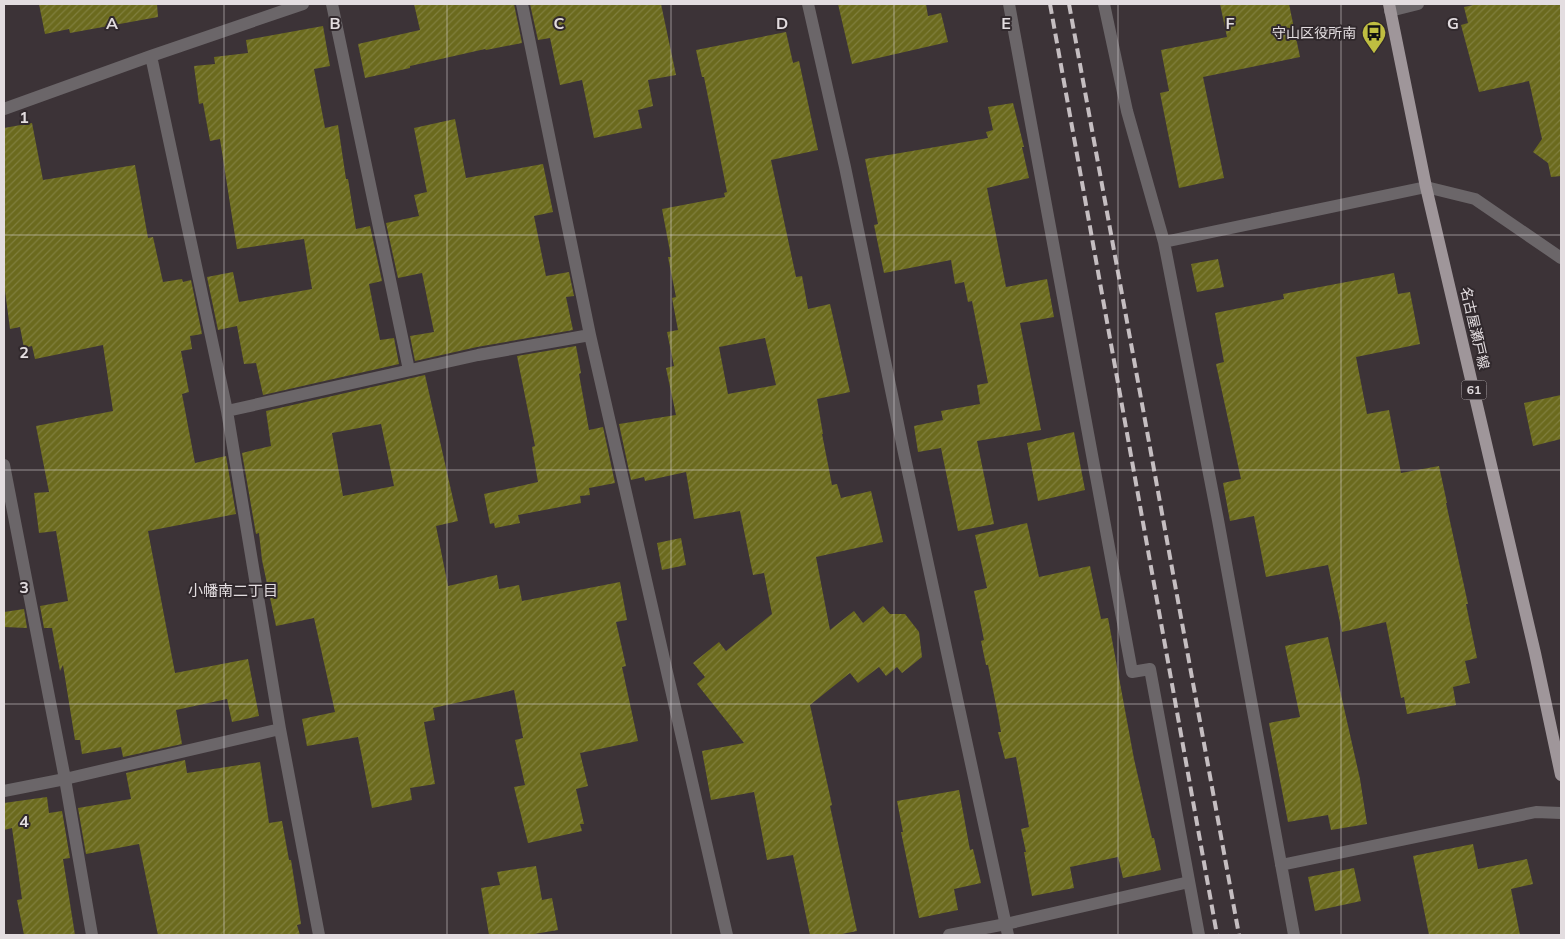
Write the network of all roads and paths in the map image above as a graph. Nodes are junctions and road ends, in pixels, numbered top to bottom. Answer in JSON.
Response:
{"nodes":[{"id":1,"x":303,"y":4,"type":"edge"},
{"id":2,"x":332,"y":4,"type":"edge"},
{"id":3,"x":522,"y":4,"type":"edge"},
{"id":4,"x":808,"y":4,"type":"edge"},
{"id":5,"x":1009,"y":4,"type":"edge"},
{"id":6,"x":1104,"y":4,"type":"edge"},
{"id":7,"x":1418,"y":4,"type":"edge"},
{"id":8,"x":1389,"y":7,"type":"edge"},
{"id":9,"x":151,"y":56,"type":"junction"},
{"id":10,"x":4,"y":109,"type":"edge"},
{"id":11,"x":1426,"y":187,"type":"junction"},
{"id":12,"x":1164,"y":242,"type":"junction"},
{"id":13,"x":1561,"y":258,"type":"edge"},
{"id":14,"x":590,"y":335,"type":"junction"},
{"id":15,"x":409,"y":370,"type":"junction"},
{"id":16,"x":227,"y":411,"type":"junction"},
{"id":17,"x":4,"y":465,"type":"edge"},
{"id":18,"x":280,"y":729,"type":"junction"},
{"id":19,"x":1561,"y":775,"type":"edge"},
{"id":20,"x":65,"y":779,"type":"junction"},
{"id":21,"x":4,"y":791,"type":"edge"},
{"id":22,"x":1561,"y":813,"type":"edge"},
{"id":23,"x":1281,"y":866,"type":"junction"},
{"id":24,"x":1189,"y":882,"type":"junction"},
{"id":25,"x":1007,"y":930,"type":"edge"},
{"id":26,"x":92,"y":935,"type":"edge"},
{"id":27,"x":319,"y":935,"type":"edge"},
{"id":28,"x":727,"y":935,"type":"edge"},
{"id":29,"x":949,"y":935,"type":"edge"},
{"id":30,"x":1199,"y":935,"type":"edge"},
{"id":31,"x":1294,"y":935,"type":"edge"}],
"edges":[{"from":1,"to":9,"type":"street"},
{"from":2,"to":15,"type":"street"},
{"from":3,"to":14,"type":"street"},
{"from":4,"to":25,"type":"street"},
{"from":5,"to":24,"type":"street"},
{"from":6,"to":12,"type":"street"},
{"from":7,"to":8,"type":"street"},
{"from":8,"to":11,"type":"main road","name":"名古屋瀬戸線","number":"61"},
{"from":9,"to":10,"type":"street"},
{"from":9,"to":16,"type":"street"},
{"from":11,"to":12,"type":"street"},
{"from":11,"to":13,"type":"street"},
{"from":11,"to":19,"type":"main road","name":"名古屋瀬戸線","number":"61"},
{"from":12,"to":23,"type":"street"},
{"from":14,"to":15,"type":"street"},
{"from":14,"to":28,"type":"street"},
{"from":15,"to":16,"type":"street"},
{"from":16,"to":18,"type":"street"},
{"from":17,"to":20,"type":"street"},
{"from":18,"to":20,"type":"street"},
{"from":18,"to":27,"type":"street"},
{"from":20,"to":21,"type":"street"},
{"from":20,"to":26,"type":"street"},
{"from":22,"to":23,"type":"street"},
{"from":23,"to":31,"type":"street"},
{"from":24,"to":25,"type":"street"},
{"from":24,"to":30,"type":"street"},
{"from":25,"to":29,"type":"street"}]}
